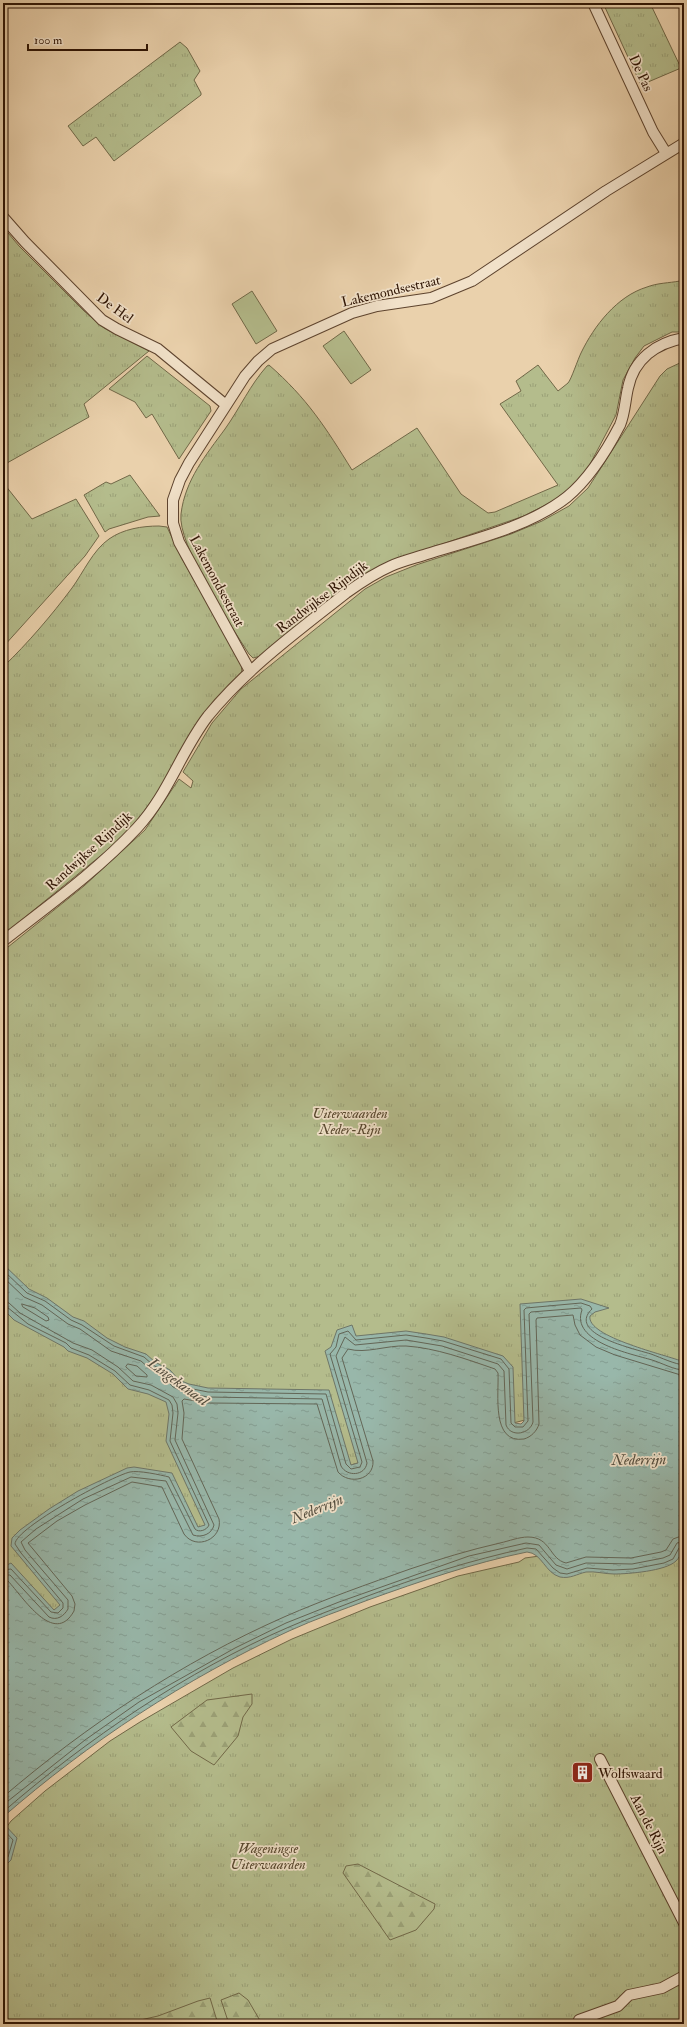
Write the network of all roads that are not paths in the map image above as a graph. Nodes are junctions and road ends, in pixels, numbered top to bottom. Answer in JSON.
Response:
{"nodes":[{"id":1,"x":593,"y":3,"type":"edge"},
{"id":2,"x":684,"y":143,"type":"edge"},
{"id":3,"x":666,"y":153,"type":"junction"},
{"id":4,"x":3,"y":217,"type":"edge"},
{"id":5,"x":684,"y":338,"type":"edge"},
{"id":6,"x":226,"y":405,"type":"junction"},
{"id":7,"x":250,"y":671,"type":"junction"},
{"id":8,"x":3,"y":941,"type":"edge"},
{"id":9,"x":600,"y":1759,"type":"dead end"},
{"id":10,"x":684,"y":1923,"type":"edge"},
{"id":11,"x":684,"y":1976,"type":"edge"},
{"id":12,"x":579,"y":2020,"type":"dead end"}],
"edges":[{"from":1,"to":3,"type":"street","name":"De Pas"},
{"from":2,"to":3,"type":"street","name":"Lakemondsestraat"},
{"from":3,"to":6,"type":"street","name":"Lakemondsestraat"},
{"from":4,"to":6,"type":"street","name":"De Hel"},
{"from":5,"to":7,"type":"street","name":"Randwijkse Rijndijk"},
{"from":6,"to":7,"type":"street","name":"Lakemondsestraat"},
{"from":7,"to":8,"type":"street","name":"Randwijkse Rijndijk"},
{"from":9,"to":10,"type":"street","name":"Aan de Rijn"},
{"from":11,"to":12,"type":"street"}]}
